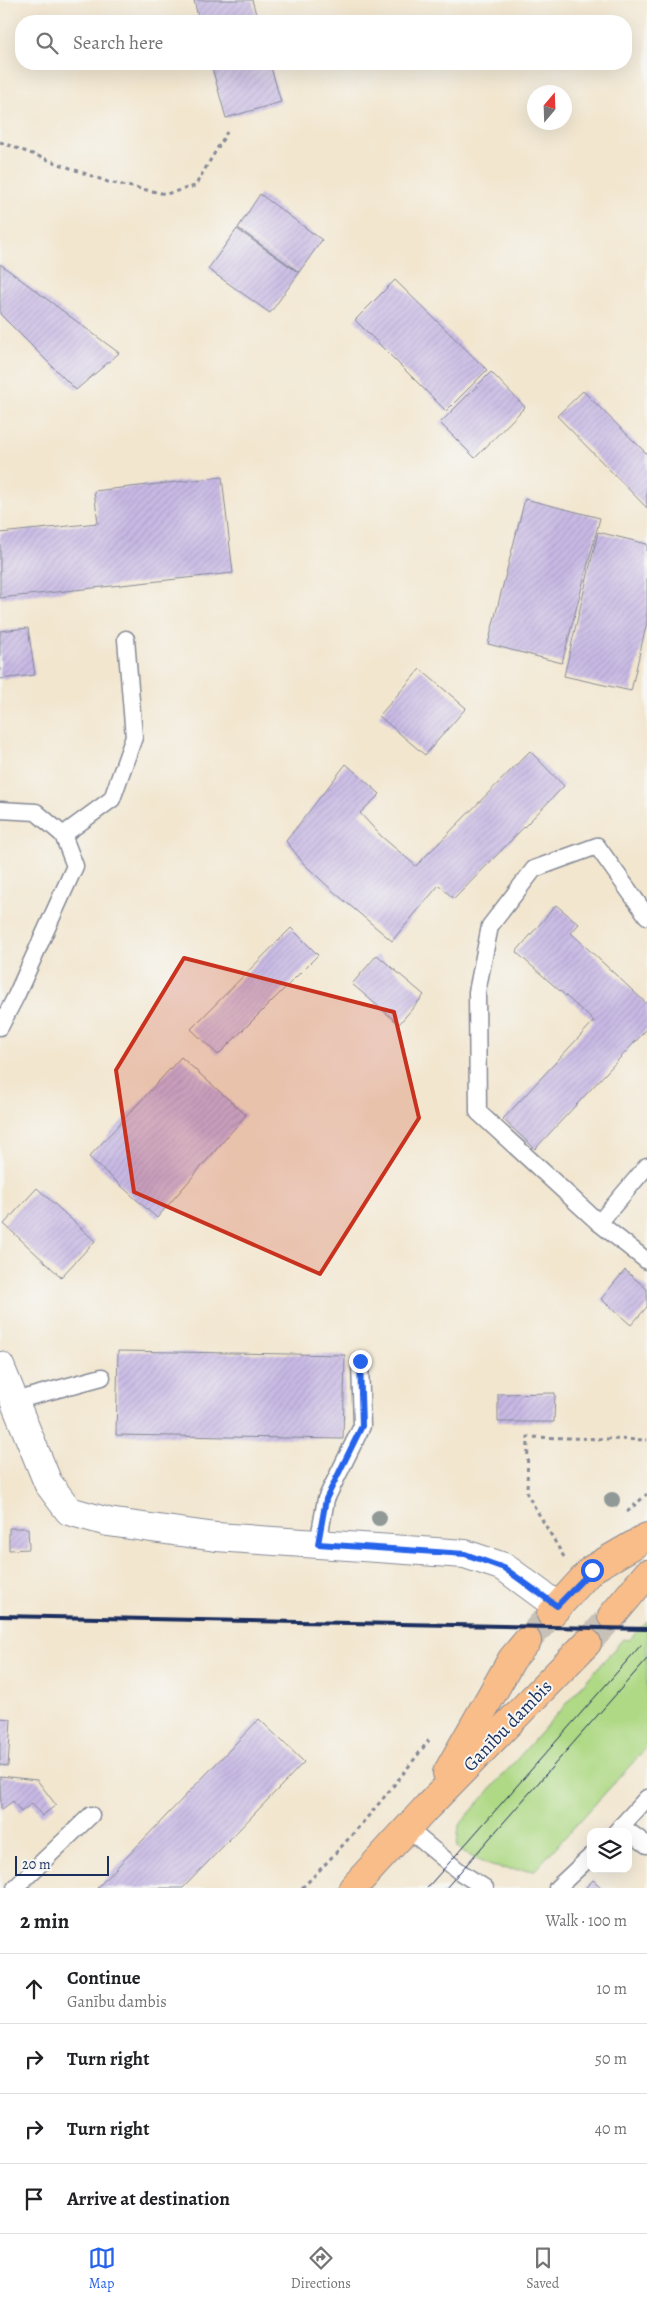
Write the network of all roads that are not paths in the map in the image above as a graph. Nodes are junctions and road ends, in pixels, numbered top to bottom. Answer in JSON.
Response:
{"nodes":[{"id":1,"x":126,"y":639,"type":"dead end"},
{"id":2,"x":0,"y":810,"type":"edge"},
{"id":3,"x":62,"y":835,"type":"junction"},
{"id":4,"x":647,"y":916,"type":"edge"},
{"id":5,"x":0,"y":1027,"type":"edge"},
{"id":6,"x":647,"y":1166,"type":"edge"},
{"id":7,"x":599,"y":1223,"type":"junction"},
{"id":8,"x":647,"y":1261,"type":"edge"},
{"id":9,"x":360,"y":1361,"type":"dead end"},
{"id":10,"x":0,"y":1366,"type":"edge"},
{"id":11,"x":102,"y":1377,"type":"dead end"},
{"id":12,"x":14,"y":1401,"type":"junction"},
{"id":13,"x":647,"y":1537,"type":"edge"},
{"id":14,"x":318,"y":1544,"type":"junction"},
{"id":15,"x":647,"y":1574,"type":"edge"},
{"id":16,"x":554,"y":1610,"type":"joint"},
{"id":17,"x":612,"y":1616,"type":"tunnel mouth"},
{"id":18,"x":527,"y":1642,"type":"tunnel mouth"},
{"id":19,"x":587,"y":1643,"type":"tunnel mouth"},
{"id":20,"x":647,"y":1798,"type":"edge"},
{"id":21,"x":427,"y":1807,"type":"junction"},
{"id":22,"x":91,"y":1815,"type":"dead end"},
{"id":23,"x":620,"y":1828,"type":"edge"},
{"id":24,"x":408,"y":1829,"type":"junction"},
{"id":25,"x":632,"y":1836,"type":"edge"},
{"id":26,"x":647,"y":1845,"type":"edge"},
{"id":27,"x":587,"y":1860,"type":"edge"},
{"id":28,"x":15,"y":1888,"type":"edge"},
{"id":29,"x":353,"y":1888,"type":"edge"},
{"id":30,"x":485,"y":1888,"type":"edge"},
{"id":31,"x":557,"y":1888,"type":"edge"}],
"edges":[{"from":1,"to":3,"type":"lane"},
{"from":2,"to":3,"type":"lane"},
{"from":3,"to":5,"type":"lane"},
{"from":4,"to":7,"type":"lane"},
{"from":6,"to":7,"type":"lane"},
{"from":7,"to":8,"type":"lane"},
{"from":9,"to":14,"type":"lane"},
{"from":10,"to":12,"type":"street"},
{"from":11,"to":12,"type":"lane"},
{"from":12,"to":14,"type":"street"},
{"from":13,"to":16,"type":"main road"},
{"from":14,"to":16,"type":"street"},
{"from":15,"to":17,"type":"main road"},
{"from":18,"to":21,"type":"main road","name":"Ganību dambis"},
{"from":19,"to":21,"type":"main road","name":"Ganību dambis"},
{"from":20,"to":23,"type":"lane"},
{"from":21,"to":24,"type":"main road","name":"Ganību dambis"},
{"from":22,"to":28,"type":"lane"},
{"from":24,"to":29,"type":"main road","name":"Ganību dambis"},
{"from":24,"to":30,"type":"lane"},
{"from":25,"to":26,"type":"lane"},
{"from":27,"to":31,"type":"lane"}]}
